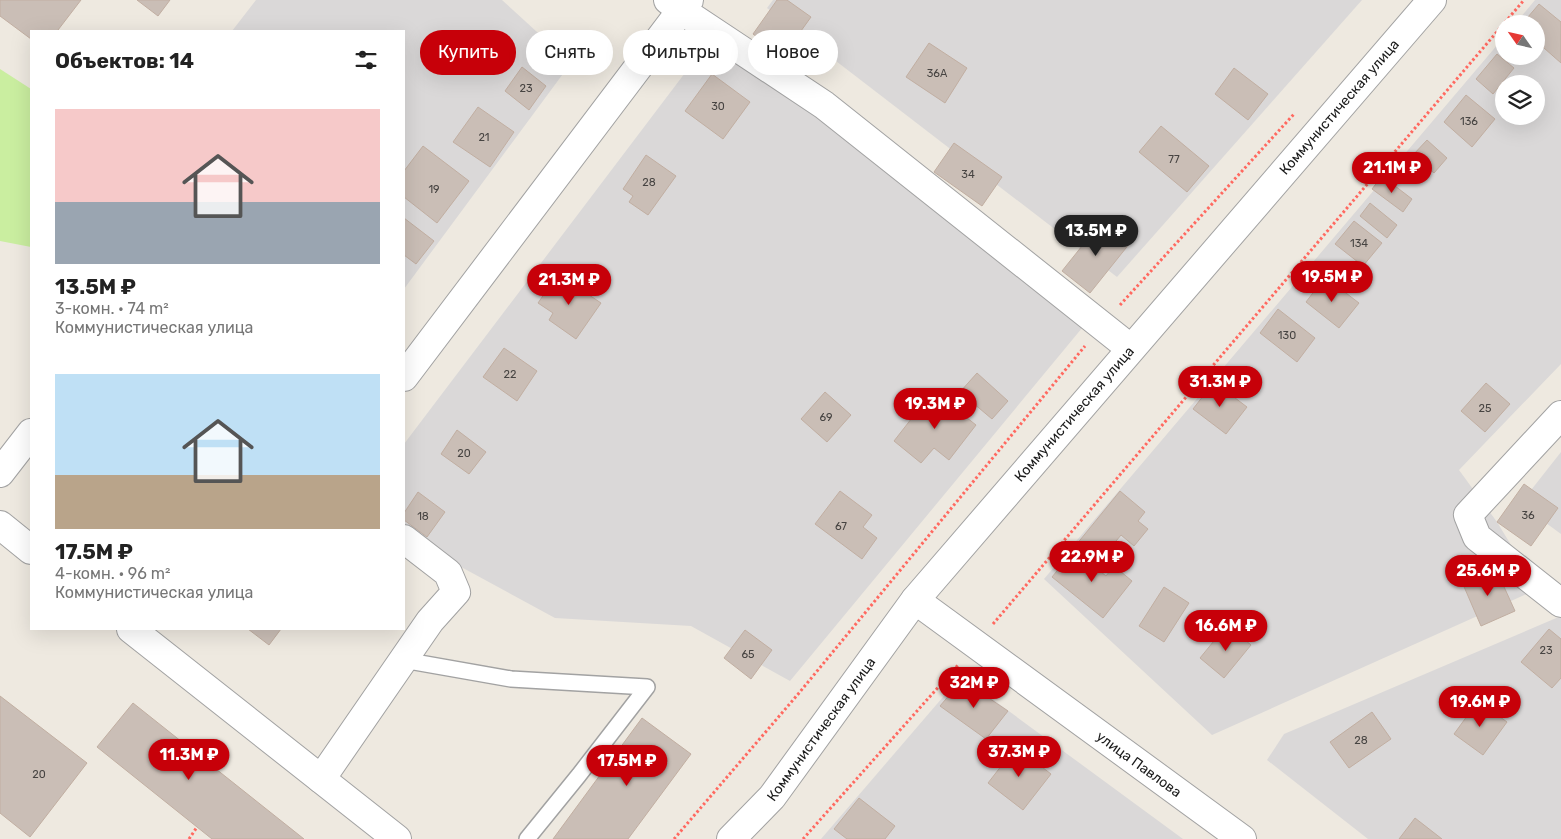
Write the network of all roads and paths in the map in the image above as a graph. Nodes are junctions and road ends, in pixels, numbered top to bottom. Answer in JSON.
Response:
{"nodes":[{"id":1,"x":1432,"y":0,"type":"edge"},
{"id":2,"x":1524,"y":0,"type":"edge"},
{"id":3,"x":680,"y":4,"type":"edge"},
{"id":4,"x":1294,"y":114,"type":"dead end"},
{"id":5,"x":1102,"y":326,"type":"junction"},
{"id":6,"x":1130,"y":348,"type":"junction"},
{"id":7,"x":405,"y":376,"type":"edge"},
{"id":8,"x":1561,"y":415,"type":"edge"},
{"id":9,"x":30,"y":434,"type":"edge"},
{"id":10,"x":0,"y":473,"type":"edge"},
{"id":11,"x":0,"y":526,"type":"edge"},
{"id":12,"x":405,"y":540,"type":"edge"},
{"id":13,"x":30,"y":549,"type":"edge"},
{"id":14,"x":916,"y":600,"type":"junction"},
{"id":15,"x":1561,"y":604,"type":"edge"},
{"id":16,"x":132,"y":630,"type":"edge"},
{"id":17,"x":976,"y":644,"type":"junction"},
{"id":18,"x":403,"y":660,"type":"junction"},
{"id":19,"x":321,"y":779,"type":"junction"},
{"id":20,"x":197,"y":827,"type":"dead end"},
{"id":21,"x":189,"y":839,"type":"edge"},
{"id":22,"x":397,"y":839,"type":"edge"},
{"id":23,"x":527,"y":839,"type":"edge"},
{"id":24,"x":674,"y":839,"type":"edge"},
{"id":25,"x":731,"y":839,"type":"edge"},
{"id":26,"x":803,"y":839,"type":"edge"},
{"id":27,"x":1242,"y":839,"type":"edge"}],
"edges":[{"from":1,"to":6,"type":"street","name":"Коммунистическая улица"},
{"from":2,"to":17,"type":"path"},
{"from":3,"to":5,"type":"street"},
{"from":3,"to":7,"type":"street"},
{"from":4,"to":5,"type":"path"},
{"from":5,"to":6,"type":"street"},
{"from":5,"to":24,"type":"path"},
{"from":6,"to":14,"type":"street","name":"Коммунистическая улица"},
{"from":8,"to":15,"type":"street"},
{"from":9,"to":10,"type":"street"},
{"from":11,"to":13,"type":"street"},
{"from":12,"to":18,"type":"street"},
{"from":14,"to":17,"type":"street","name":"улица Павлова"},
{"from":14,"to":25,"type":"street","name":"Коммунистическая улица"},
{"from":16,"to":19,"type":"street"},
{"from":17,"to":26,"type":"path"},
{"from":17,"to":27,"type":"street","name":"улица Павлова"},
{"from":18,"to":19,"type":"street"},
{"from":18,"to":23,"type":"lane"},
{"from":19,"to":22,"type":"street"},
{"from":20,"to":21,"type":"path"}]}
